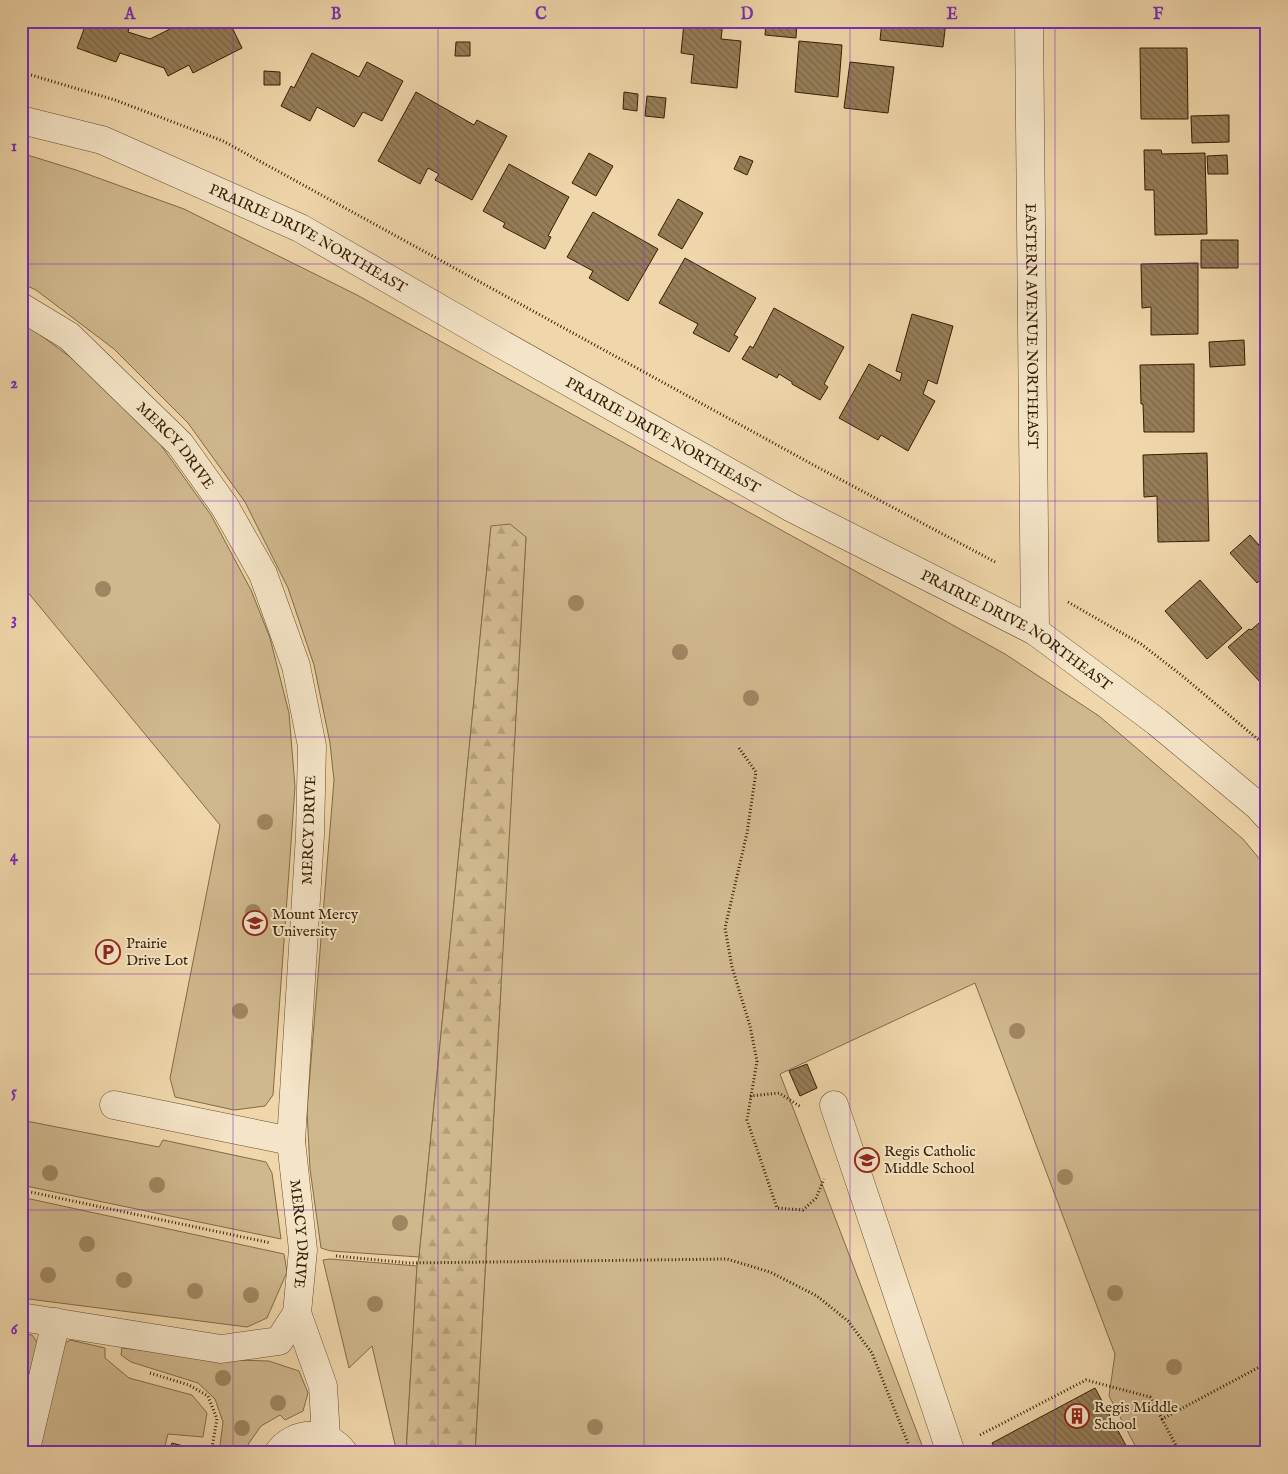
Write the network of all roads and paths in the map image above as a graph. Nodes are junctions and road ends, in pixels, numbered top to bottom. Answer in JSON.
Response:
{"nodes":[{"id":1,"x":1029,"y":21,"type":"edge"},
{"id":2,"x":21,"y":72,"type":"edge"},
{"id":3,"x":21,"y":120,"type":"edge"},
{"id":4,"x":21,"y":307,"type":"edge"},
{"id":5,"x":997,"y":563,"type":"dead end"},
{"id":6,"x":1067,"y":602,"type":"dead end"},
{"id":7,"x":1035,"y":631,"type":"junction"},
{"id":8,"x":1267,"y":747,"type":"edge"},
{"id":9,"x":739,"y":748,"type":"dead end"},
{"id":10,"x":1264,"y":807,"type":"edge"},
{"id":11,"x":750,"y":1096,"type":"junction"},
{"id":12,"x":834,"y":1104,"type":"dead end"},
{"id":13,"x":114,"y":1105,"type":"dead end"},
{"id":14,"x":804,"y":1114,"type":"dead end"},
{"id":15,"x":290,"y":1141,"type":"junction"},
{"id":16,"x":825,"y":1176,"type":"dead end"},
{"id":17,"x":21,"y":1190,"type":"edge"},
{"id":18,"x":303,"y":1250,"type":"junction"},
{"id":19,"x":297,"y":1313,"type":"junction"},
{"id":20,"x":21,"y":1317,"type":"edge"},
{"id":21,"x":56,"y":1322,"type":"junction"},
{"id":22,"x":1267,"y":1363,"type":"edge"},
{"id":23,"x":144,"y":1371,"type":"dead end"},
{"id":24,"x":1162,"y":1419,"type":"junction"},
{"id":25,"x":335,"y":1445,"type":"edge"},
{"id":26,"x":951,"y":1452,"type":"edge"},
{"id":27,"x":25,"y":1453,"type":"edge"},
{"id":28,"x":211,"y":1453,"type":"edge"},
{"id":29,"x":278,"y":1453,"type":"edge"},
{"id":30,"x":912,"y":1453,"type":"edge"},
{"id":31,"x":1180,"y":1453,"type":"edge"}],
"edges":[{"from":1,"to":7,"type":"street","name":"EASTERN AVENUE NORTHEAST"},
{"from":2,"to":5,"type":"path"},
{"from":3,"to":7,"type":"street","name":"PRAIRIE DRIVE NORTHEAST"},
{"from":4,"to":15,"type":"street","name":"MERCY DRIVE"},
{"from":6,"to":8,"type":"path"},
{"from":7,"to":10,"type":"street","name":"PRAIRIE DRIVE NORTHEAST"},
{"from":9,"to":11,"type":"path"},
{"from":11,"to":14,"type":"path"},
{"from":11,"to":16,"type":"path"},
{"from":12,"to":26,"type":"street"},
{"from":13,"to":15,"type":"street"},
{"from":15,"to":18,"type":"street","name":"MERCY DRIVE"},
{"from":17,"to":18,"type":"path"},
{"from":18,"to":19,"type":"street","name":"MERCY DRIVE"},
{"from":18,"to":30,"type":"path"},
{"from":19,"to":21,"type":"street","name":"MERCY DRIVE"},
{"from":19,"to":25,"type":"street"},
{"from":20,"to":21,"type":"street","name":"MERCY DRIVE"},
{"from":21,"to":27,"type":"street"},
{"from":22,"to":24,"type":"path"},
{"from":23,"to":28,"type":"path"},
{"from":24,"to":26,"type":"path"},
{"from":24,"to":31,"type":"path"},
{"from":25,"to":29,"type":"street"}]}
